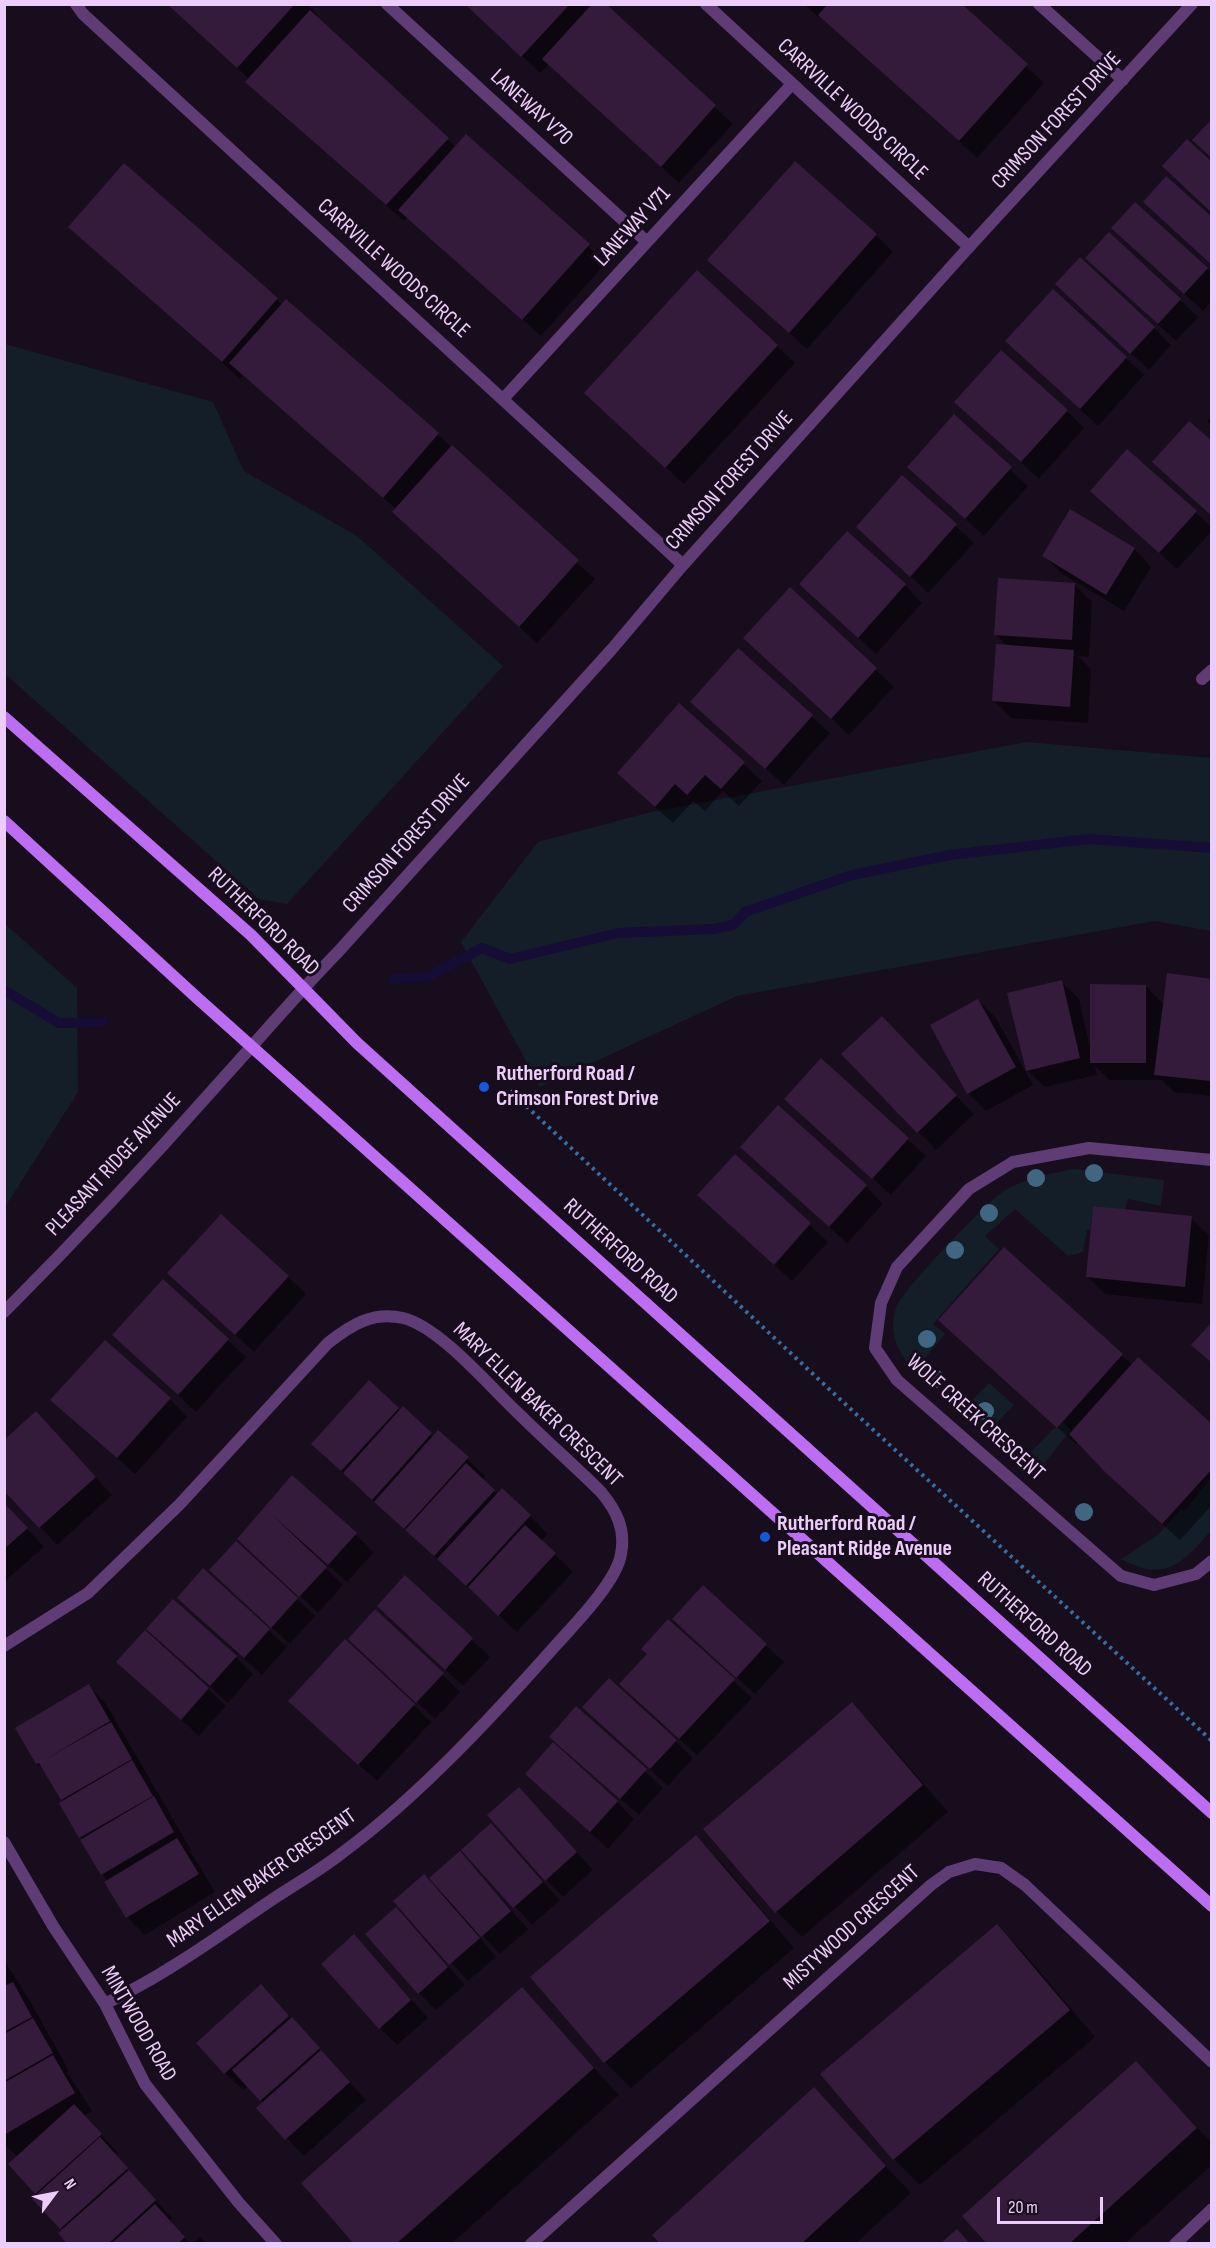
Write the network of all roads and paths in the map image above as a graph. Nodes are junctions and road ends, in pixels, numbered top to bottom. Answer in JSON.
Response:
{"nodes":[{"id":1,"x":76,"y":4,"type":"edge"},
{"id":2,"x":387,"y":4,"type":"edge"},
{"id":3,"x":706,"y":4,"type":"edge"},
{"id":4,"x":1039,"y":4,"type":"edge"},
{"id":5,"x":1192,"y":4,"type":"edge"},
{"id":6,"x":1123,"y":80,"type":"junction"},
{"id":7,"x":792,"y":84,"type":"junction"},
{"id":8,"x":647,"y":242,"type":"junction"},
{"id":9,"x":969,"y":247,"type":"junction"},
{"id":10,"x":504,"y":398,"type":"junction"},
{"id":11,"x":683,"y":565,"type":"junction"},
{"id":12,"x":1212,"y":669,"type":"edge"},
{"id":13,"x":1202,"y":680,"type":"dead end"},
{"id":14,"x":4,"y":717,"type":"edge"},
{"id":15,"x":4,"y":821,"type":"edge"},
{"id":16,"x":302,"y":988,"type":"junction"},
{"id":17,"x":252,"y":1046,"type":"junction"},
{"id":18,"x":510,"y":1091,"type":"dead end"},
{"id":19,"x":1212,"y":1160,"type":"edge"},
{"id":20,"x":4,"y":1312,"type":"edge"},
{"id":21,"x":1212,"y":1561,"type":"edge"},
{"id":22,"x":4,"y":1646,"type":"edge"},
{"id":23,"x":1212,"y":1741,"type":"edge"},
{"id":24,"x":1212,"y":1813,"type":"edge"},
{"id":25,"x":4,"y":1842,"type":"edge"},
{"id":26,"x":1212,"y":1906,"type":"edge"},
{"id":27,"x":105,"y":2004,"type":"junction"},
{"id":28,"x":1212,"y":2062,"type":"edge"},
{"id":29,"x":1212,"y":2209,"type":"edge"},
{"id":30,"x":276,"y":2244,"type":"edge"},
{"id":31,"x":531,"y":2244,"type":"edge"},
{"id":32,"x":1174,"y":2244,"type":"edge"}],
"edges":[{"from":1,"to":10,"type":"street","name":"CARRVILLE WOODS CIRCLE"},
{"from":2,"to":8,"type":"street","name":"LANEWAY V70"},
{"from":3,"to":7,"type":"street","name":"CARRVILLE WOODS CIRCLE"},
{"from":4,"to":6,"type":"street"},
{"from":5,"to":6,"type":"street","name":"CRIMSON FOREST DRIVE"},
{"from":6,"to":9,"type":"street","name":"CRIMSON FOREST DRIVE"},
{"from":7,"to":8,"type":"street","name":"LANEWAY V71"},
{"from":7,"to":9,"type":"street","name":"CARRVILLE WOODS CIRCLE"},
{"from":8,"to":10,"type":"street","name":"LANEWAY V71"},
{"from":9,"to":11,"type":"street","name":"CRIMSON FOREST DRIVE"},
{"from":10,"to":11,"type":"street","name":"CARRVILLE WOODS CIRCLE"},
{"from":11,"to":16,"type":"street","name":"CRIMSON FOREST DRIVE"},
{"from":12,"to":13,"type":"street"},
{"from":14,"to":16,"type":"main road","name":"RUTHERFORD ROAD"},
{"from":15,"to":17,"type":"main road"},
{"from":16,"to":17,"type":"street","name":"CRIMSON FOREST DRIVE"},
{"from":16,"to":24,"type":"main road","name":"RUTHERFORD ROAD"},
{"from":17,"to":20,"type":"street","name":"PLEASANT RIDGE AVENUE"},
{"from":17,"to":26,"type":"main road"},
{"from":18,"to":23,"type":"path"},
{"from":19,"to":21,"type":"street","name":"WOLF CREEK CRESCENT"},
{"from":22,"to":27,"type":"street","name":"MARY ELLEN BAKER CRESCENT"},
{"from":25,"to":27,"type":"street","name":"MINTWOOD ROAD"},
{"from":27,"to":30,"type":"street","name":"MINTWOOD ROAD"},
{"from":28,"to":31,"type":"street","name":"MISTYWOOD CRESCENT"},
{"from":29,"to":32,"type":"street"}]}
